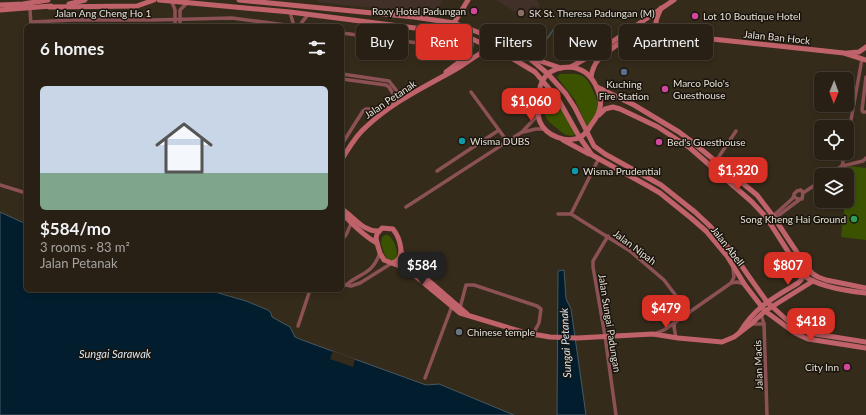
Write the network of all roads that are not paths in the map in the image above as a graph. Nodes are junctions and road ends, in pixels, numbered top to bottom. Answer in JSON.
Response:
{"nodes":[{"id":1,"x":46,"y":0,"type":"edge"},
{"id":2,"x":85,"y":0,"type":"edge"},
{"id":3,"x":154,"y":0,"type":"edge"},
{"id":4,"x":159,"y":0,"type":"edge"},
{"id":5,"x":239,"y":0,"type":"edge"},
{"id":6,"x":468,"y":0,"type":"edge"},
{"id":7,"x":674,"y":0,"type":"edge"},
{"id":8,"x":172,"y":2,"type":"junction"},
{"id":9,"x":188,"y":2,"type":"junction"},
{"id":10,"x":0,"y":5,"type":"edge"},
{"id":11,"x":49,"y":7,"type":"junction"},
{"id":12,"x":661,"y":8,"type":"junction"},
{"id":13,"x":30,"y":9,"type":"junction"},
{"id":14,"x":0,"y":10,"type":"edge"},
{"id":15,"x":290,"y":12,"type":"junction"},
{"id":16,"x":308,"y":15,"type":"junction"},
{"id":17,"x":175,"y":19,"type":"junction"},
{"id":18,"x":180,"y":19,"type":"junction"},
{"id":19,"x":454,"y":23,"type":"junction"},
{"id":20,"x":31,"y":24,"type":"edge"},
{"id":21,"x":175,"y":24,"type":"edge"},
{"id":22,"x":180,"y":24,"type":"edge"},
{"id":23,"x":278,"y":24,"type":"edge"},
{"id":24,"x":293,"y":24,"type":"edge"},
{"id":25,"x":302,"y":24,"type":"edge"},
{"id":26,"x":655,"y":24,"type":"edge"},
{"id":27,"x":416,"y":27,"type":"edge"},
{"id":28,"x":344,"y":32,"type":"edge"},
{"id":29,"x":480,"y":33,"type":"edge"},
{"id":30,"x":713,"y":39,"type":"edge"},
{"id":31,"x":416,"y":42,"type":"edge"},
{"id":32,"x":619,"y":44,"type":"edge"},
{"id":33,"x":866,"y":47,"type":"edge"},
{"id":34,"x":480,"y":53,"type":"edge"},
{"id":35,"x":844,"y":53,"type":"junction"},
{"id":36,"x":864,"y":59,"type":"edge"},
{"id":37,"x":463,"y":60,"type":"edge"},
{"id":38,"x":515,"y":60,"type":"edge"},
{"id":39,"x":530,"y":60,"type":"edge"},
{"id":40,"x":535,"y":60,"type":"edge"},
{"id":41,"x":571,"y":67,"type":"junction"},
{"id":42,"x":561,"y":68,"type":"junction"},
{"id":43,"x":344,"y":74,"type":"edge"},
{"id":44,"x":548,"y":74,"type":"junction"},
{"id":45,"x":591,"y":77,"type":"junction"},
{"id":46,"x":866,"y":77,"type":"edge"},
{"id":47,"x":439,"y":78,"type":"junction"},
{"id":48,"x":344,"y":79,"type":"edge"},
{"id":49,"x":542,"y":81,"type":"junction"},
{"id":50,"x":597,"y":87,"type":"junction"},
{"id":51,"x":471,"y":92,"type":"dead end"},
{"id":52,"x":400,"y":100,"type":"junction"},
{"id":53,"x":866,"y":112,"type":"edge"},
{"id":54,"x":599,"y":115,"type":"junction"},
{"id":55,"x":379,"y":116,"type":"junction"},
{"id":56,"x":537,"y":116,"type":"junction"},
{"id":57,"x":852,"y":120,"type":"edge"},
{"id":58,"x":543,"y":129,"type":"junction"},
{"id":59,"x":499,"y":130,"type":"junction"},
{"id":60,"x":587,"y":131,"type":"junction"},
{"id":61,"x":736,"y":131,"type":"dead end"},
{"id":62,"x":522,"y":132,"type":"junction"},
{"id":63,"x":580,"y":138,"type":"junction"},
{"id":64,"x":561,"y":139,"type":"junction"},
{"id":65,"x":344,"y":141,"type":"edge"},
{"id":66,"x":507,"y":141,"type":"junction"},
{"id":67,"x":592,"y":155,"type":"junction"},
{"id":68,"x":344,"y":156,"type":"edge"},
{"id":69,"x":866,"y":158,"type":"edge"},
{"id":70,"x":598,"y":160,"type":"junction"},
{"id":71,"x":843,"y":160,"type":"edge"},
{"id":72,"x":716,"y":161,"type":"junction"},
{"id":73,"x":842,"y":166,"type":"junction"},
{"id":74,"x":839,"y":168,"type":"edge"},
{"id":75,"x":437,"y":171,"type":"dead end"},
{"id":76,"x":0,"y":185,"type":"edge"},
{"id":77,"x":814,"y":186,"type":"edge"},
{"id":78,"x":24,"y":192,"type":"edge"},
{"id":79,"x":803,"y":193,"type":"junction"},
{"id":80,"x":794,"y":195,"type":"junction"},
{"id":81,"x":799,"y":200,"type":"junction"},
{"id":82,"x":406,"y":207,"type":"dead end"},
{"id":83,"x":344,"y":211,"type":"edge"},
{"id":84,"x":558,"y":214,"type":"dead end"},
{"id":85,"x":570,"y":214,"type":"junction"},
{"id":86,"x":344,"y":217,"type":"edge"},
{"id":87,"x":774,"y":217,"type":"junction"},
{"id":88,"x":352,"y":223,"type":"junction"},
{"id":89,"x":379,"y":231,"type":"junction"},
{"id":90,"x":608,"y":236,"type":"junction"},
{"id":91,"x":344,"y":237,"type":"edge"},
{"id":92,"x":377,"y":243,"type":"junction"},
{"id":93,"x":402,"y":251,"type":"junction"},
{"id":94,"x":380,"y":253,"type":"junction"},
{"id":95,"x":392,"y":263,"type":"junction"},
{"id":96,"x":733,"y":265,"type":"junction"},
{"id":97,"x":803,"y":275,"type":"junction"},
{"id":98,"x":813,"y":281,"type":"junction"},
{"id":99,"x":731,"y":283,"type":"junction"},
{"id":100,"x":344,"y":285,"type":"edge"},
{"id":101,"x":745,"y":285,"type":"junction"},
{"id":102,"x":866,"y":288,"type":"edge"},
{"id":103,"x":309,"y":292,"type":"edge"},
{"id":104,"x":866,"y":293,"type":"edge"},
{"id":105,"x":767,"y":302,"type":"junction"},
{"id":106,"x":452,"y":306,"type":"junction"},
{"id":107,"x":761,"y":306,"type":"junction"},
{"id":108,"x":772,"y":306,"type":"junction"},
{"id":109,"x":460,"y":308,"type":"junction"},
{"id":110,"x":763,"y":312,"type":"junction"},
{"id":111,"x":689,"y":313,"type":"junction"},
{"id":112,"x":468,"y":314,"type":"junction"},
{"id":113,"x":676,"y":321,"type":"junction"},
{"id":114,"x":751,"y":324,"type":"junction"},
{"id":115,"x":764,"y":324,"type":"junction"},
{"id":116,"x":298,"y":326,"type":"dead end"},
{"id":117,"x":533,"y":334,"type":"junction"},
{"id":118,"x":653,"y":334,"type":"junction"},
{"id":119,"x":738,"y":334,"type":"junction"},
{"id":120,"x":605,"y":336,"type":"junction"},
{"id":121,"x":676,"y":338,"type":"junction"},
{"id":122,"x":866,"y":342,"type":"edge"},
{"id":123,"x":866,"y":348,"type":"edge"},
{"id":124,"x":425,"y":378,"type":"dead end"},
{"id":125,"x":616,"y":415,"type":"edge"},
{"id":126,"x":767,"y":415,"type":"edge"}],
"edges":[{"from":1,"to":10,"type":"main road"},
{"from":2,"to":11,"type":"main road"},
{"from":3,"to":11,"type":"main road"},
{"from":4,"to":8,"type":"main road","name":"Jalan Abell"},
{"from":5,"to":19,"type":"main road"},
{"from":6,"to":19,"type":"main road"},
{"from":7,"to":12,"type":"main road"},
{"from":8,"to":9,"type":"main road","name":"Jalan Abell"},
{"from":8,"to":17,"type":"street"},
{"from":9,"to":15,"type":"main road","name":"Jalan Abell"},
{"from":9,"to":18,"type":"street"},
{"from":11,"to":13,"type":"main road"},
{"from":12,"to":26,"type":"main road"},
{"from":12,"to":41,"type":"main road"},
{"from":13,"to":14,"type":"main road"},
{"from":13,"to":20,"type":"street"},
{"from":15,"to":16,"type":"main road","name":"Jalan Abell"},
{"from":15,"to":24,"type":"street"},
{"from":16,"to":25,"type":"street"},
{"from":16,"to":27,"type":"main road","name":"Jalan Abell"},
{"from":17,"to":18,"type":"street","name":"Jalan Ang Cheng Ho 1"},
{"from":17,"to":20,"type":"street","name":"Jalan Ang Cheng Ho 1"},
{"from":17,"to":21,"type":"street"},
{"from":18,"to":22,"type":"street"},
{"from":18,"to":23,"type":"street","name":"Jalan Ang Cheng Ho 1"},
{"from":19,"to":29,"type":"main road"},
{"from":28,"to":31,"type":"street"},
{"from":30,"to":35,"type":"main road","name":"Jalan Ban Hock"},
{"from":32,"to":45,"type":"main road","name":"Jalan Ban Hock"},
{"from":33,"to":35,"type":"main road"},
{"from":34,"to":47,"type":"main road","name":"Jalan Petanak"},
{"from":35,"to":36,"type":"main road","name":"Jalan Ban Hock"},
{"from":36,"to":57,"type":"street"},
{"from":37,"to":47,"type":"main road","name":"Jalan Petanak"},
{"from":38,"to":49,"type":"main road","name":"Jalan Abell"},
{"from":39,"to":44,"type":"main road","name":"Jalan Abell"},
{"from":40,"to":42,"type":"main road"},
{"from":41,"to":42,"type":"main road"},
{"from":41,"to":45,"type":"main road"},
{"from":42,"to":44,"type":"main road"},
{"from":43,"to":52,"type":"street"},
{"from":44,"to":49,"type":"main road"},
{"from":44,"to":60,"type":"main road","name":"Jalan Abell"},
{"from":45,"to":50,"type":"main road"},
{"from":46,"to":53,"type":"street"},
{"from":47,"to":52,"type":"main road","name":"Jalan Petanak"},
{"from":48,"to":52,"type":"street"},
{"from":49,"to":56,"type":"main road"},
{"from":49,"to":63,"type":"main road","name":"Jalan Abell"},
{"from":50,"to":54,"type":"main road"},
{"from":50,"to":72,"type":"main road"},
{"from":51,"to":59,"type":"street"},
{"from":52,"to":55,"type":"main road","name":"Jalan Petanak"},
{"from":54,"to":60,"type":"main road"},
{"from":54,"to":97,"type":"main road"},
{"from":55,"to":65,"type":"street"},
{"from":55,"to":68,"type":"main road","name":"Jalan Petanak"},
{"from":56,"to":58,"type":"main road"},
{"from":56,"to":62,"type":"street"},
{"from":58,"to":62,"type":"street"},
{"from":58,"to":64,"type":"main road"},
{"from":59,"to":66,"type":"street"},
{"from":59,"to":75,"type":"street"},
{"from":60,"to":63,"type":"main road"},
{"from":60,"to":105,"type":"main road","name":"Jalan Abell"},
{"from":61,"to":72,"type":"street"},
{"from":62,"to":66,"type":"street"},
{"from":63,"to":64,"type":"main road"},
{"from":63,"to":67,"type":"main road","name":"Jalan Abell"},
{"from":64,"to":67,"type":"main road"},
{"from":66,"to":82,"type":"street"},
{"from":67,"to":70,"type":"main road","name":"Jalan Abell"},
{"from":69,"to":73,"type":"street"},
{"from":70,"to":85,"type":"street"},
{"from":70,"to":96,"type":"main road","name":"Jalan Abell"},
{"from":71,"to":73,"type":"street"},
{"from":72,"to":87,"type":"main road"},
{"from":73,"to":74,"type":"street"},
{"from":76,"to":78,"type":"street"},
{"from":77,"to":79,"type":"street"},
{"from":79,"to":80,"type":"street"},
{"from":79,"to":81,"type":"street"},
{"from":80,"to":81,"type":"street"},
{"from":80,"to":87,"type":"street"},
{"from":81,"to":87,"type":"street"},
{"from":83,"to":89,"type":"main road"},
{"from":84,"to":85,"type":"street"},
{"from":85,"to":90,"type":"street","name":"Jalan Nipah"},
{"from":86,"to":88,"type":"main road"},
{"from":87,"to":102,"type":"main road"},
{"from":88,"to":91,"type":"street"},
{"from":88,"to":92,"type":"main road"},
{"from":89,"to":92,"type":"main road"},
{"from":89,"to":93,"type":"main road"},
{"from":90,"to":111,"type":"street","name":"Jalan Nipah"},
{"from":90,"to":120,"type":"street","name":"Jalan Sungai Padungan"},
{"from":92,"to":94,"type":"main road"},
{"from":93,"to":95,"type":"main road"},
{"from":93,"to":109,"type":"main road"},
{"from":94,"to":95,"type":"main road"},
{"from":94,"to":100,"type":"street"},
{"from":95,"to":100,"type":"street"},
{"from":95,"to":106,"type":"main road"},
{"from":96,"to":99,"type":"street"},
{"from":96,"to":101,"type":"main road","name":"Jalan Abell"},
{"from":97,"to":98,"type":"main road"},
{"from":97,"to":105,"type":"main road"},
{"from":98,"to":104,"type":"main road"},
{"from":98,"to":108,"type":"main road"},
{"from":99,"to":101,"type":"street"},
{"from":99,"to":111,"type":"street"},
{"from":101,"to":107,"type":"main road","name":"Jalan Abell"},
{"from":103,"to":116,"type":"street"},
{"from":105,"to":107,"type":"main road"},
{"from":105,"to":108,"type":"main road","name":"Jalan Abell"},
{"from":106,"to":112,"type":"main road"},
{"from":106,"to":124,"type":"street"},
{"from":107,"to":110,"type":"main road","name":"Jalan Abell"},
{"from":107,"to":119,"type":"main road"},
{"from":108,"to":110,"type":"main road"},
{"from":108,"to":122,"type":"main road","name":"Jalan Abell"},
{"from":109,"to":112,"type":"main road"},
{"from":109,"to":117,"type":"street"},
{"from":110,"to":114,"type":"main road"},
{"from":110,"to":115,"type":"street","name":"Jalan Macis"},
{"from":110,"to":123,"type":"main road","name":"Jalan Abell"},
{"from":111,"to":113,"type":"street"},
{"from":112,"to":117,"type":"main road"},
{"from":113,"to":118,"type":"street"},
{"from":113,"to":121,"type":"street"},
{"from":114,"to":115,"type":"street"},
{"from":114,"to":119,"type":"main road"},
{"from":115,"to":126,"type":"street","name":"Jalan Macis"},
{"from":117,"to":120,"type":"main road"},
{"from":118,"to":120,"type":"main road"},
{"from":118,"to":121,"type":"main road"},
{"from":119,"to":121,"type":"main road"},
{"from":120,"to":125,"type":"street","name":"Jalan Sungai Padungan"}]}
